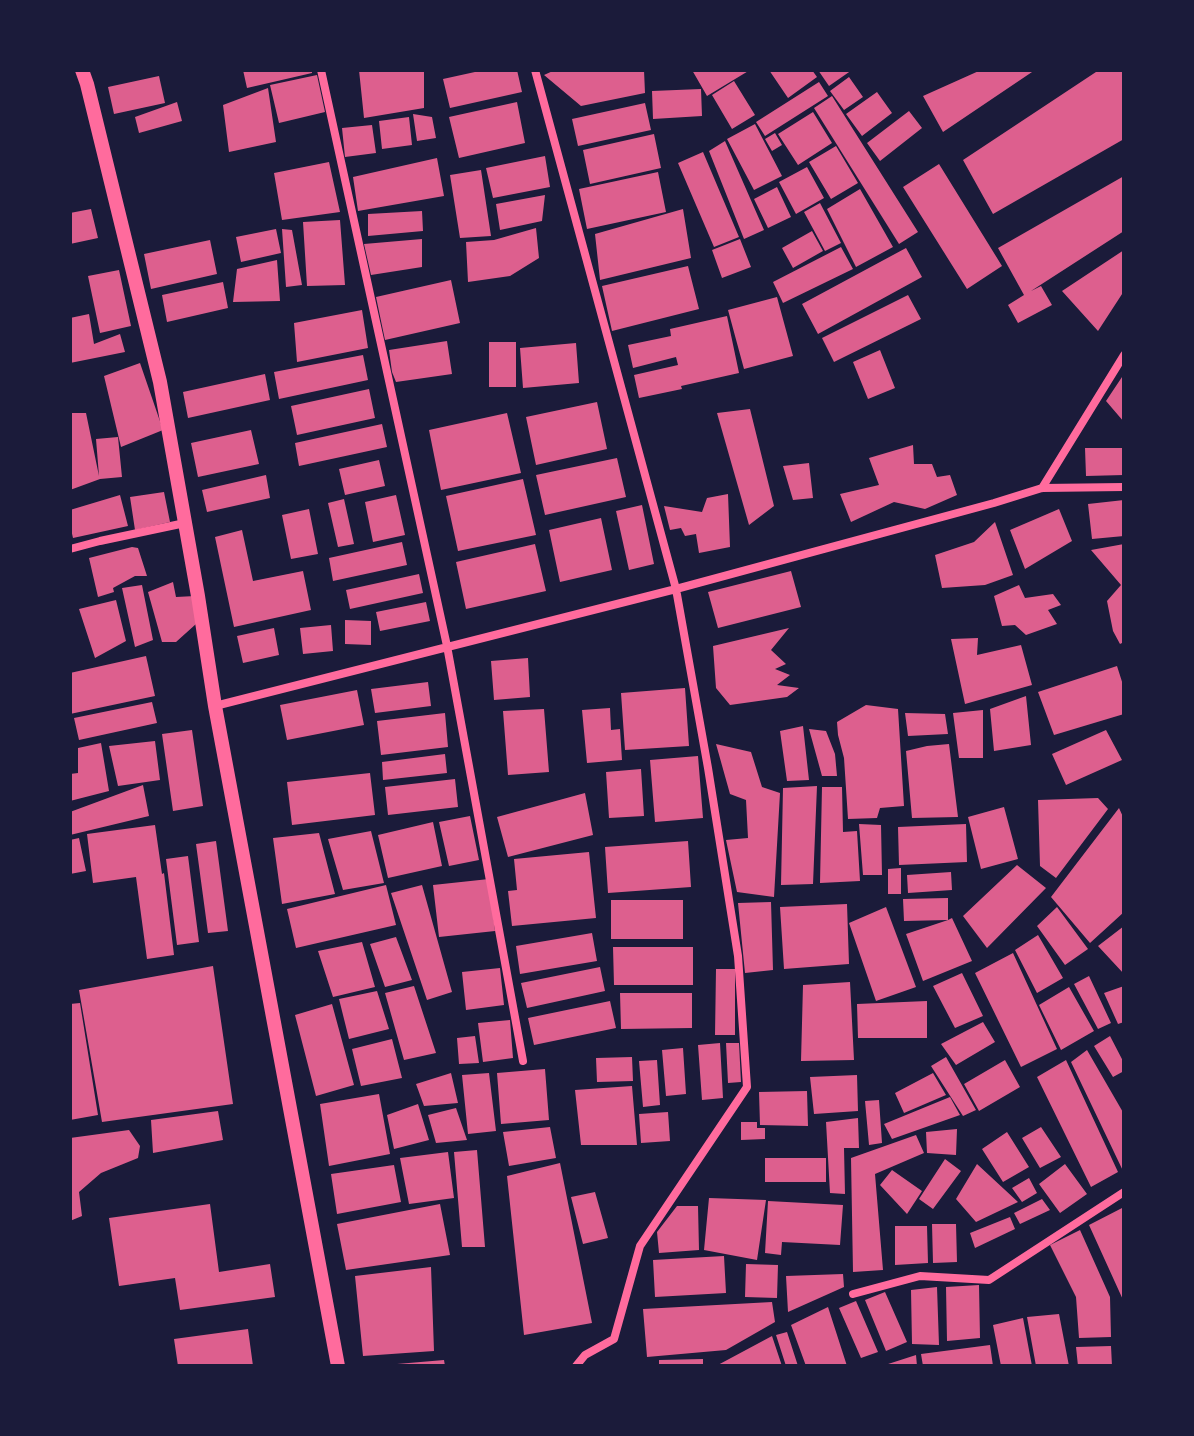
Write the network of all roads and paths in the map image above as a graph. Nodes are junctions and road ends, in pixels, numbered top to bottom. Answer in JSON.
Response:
{"nodes":[{"id":1,"x":82,"y":70,"type":"edge"},
{"id":2,"x":321,"y":70,"type":"edge"},
{"id":3,"x":535,"y":70,"type":"edge"},
{"id":4,"x":1124,"y":355,"type":"edge"},
{"id":5,"x":1124,"y":487,"type":"edge"},
{"id":6,"x":1042,"y":488,"type":"junction"},
{"id":7,"x":185,"y":523,"type":"junction"},
{"id":8,"x":70,"y":549,"type":"edge"},
{"id":9,"x":676,"y":589,"type":"junction"},
{"id":10,"x":447,"y":646,"type":"junction"},
{"id":11,"x":215,"y":706,"type":"junction"},
{"id":12,"x":523,"y":1061,"type":"dead end"},
{"id":13,"x":1124,"y":1192,"type":"edge"},
{"id":14,"x":853,"y":1294,"type":"dead end"},
{"id":15,"x":338,"y":1366,"type":"edge"},
{"id":16,"x":576,"y":1366,"type":"edge"}],
"edges":[{"from":1,"to":7,"type":"street"},
{"from":2,"to":10,"type":"street"},
{"from":3,"to":9,"type":"street"},
{"from":4,"to":6,"type":"street"},
{"from":5,"to":6,"type":"street"},
{"from":6,"to":9,"type":"street"},
{"from":7,"to":8,"type":"street"},
{"from":7,"to":11,"type":"street"},
{"from":9,"to":10,"type":"street"},
{"from":9,"to":16,"type":"street"},
{"from":10,"to":11,"type":"street"},
{"from":10,"to":12,"type":"street"},
{"from":11,"to":15,"type":"street"},
{"from":13,"to":14,"type":"street"}]}
